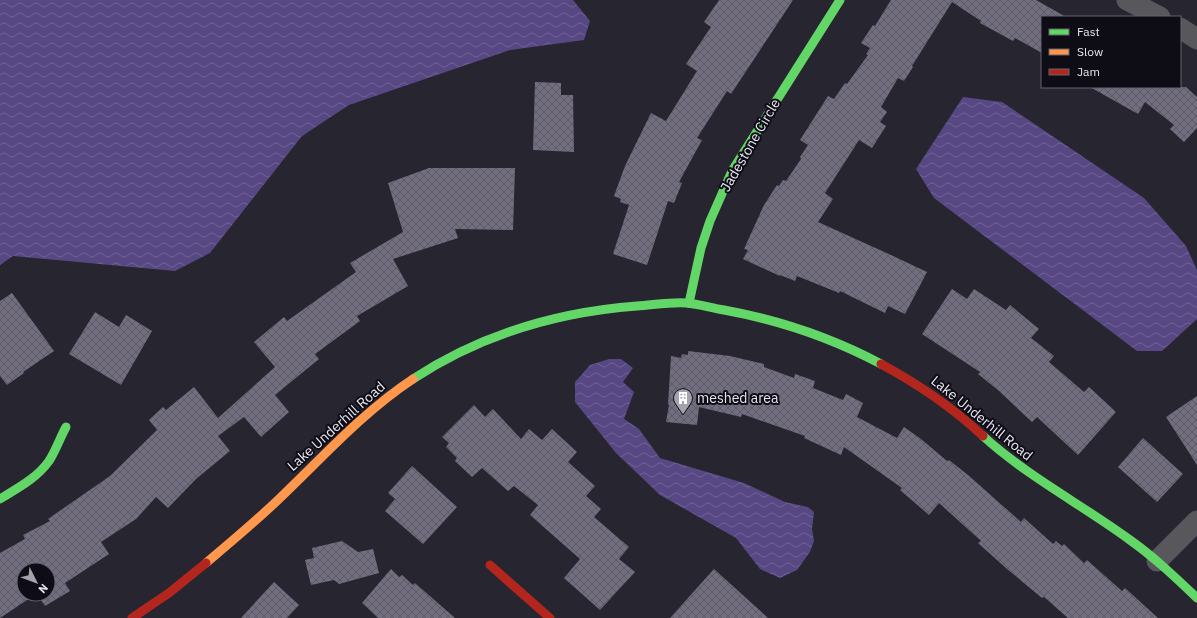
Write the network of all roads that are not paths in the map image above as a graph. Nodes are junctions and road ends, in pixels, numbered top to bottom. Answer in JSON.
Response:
{"nodes":[{"id":1,"x":840,"y":0,"type":"edge"},
{"id":2,"x":1127,"y":0,"type":"edge"},
{"id":3,"x":1158,"y":16,"type":"edge"},
{"id":4,"x":1181,"y":29,"type":"edge"},
{"id":5,"x":1197,"y":39,"type":"edge"},
{"id":6,"x":689,"y":303,"type":"junction"},
{"id":7,"x":66,"y":428,"type":"dead end"},
{"id":8,"x":0,"y":499,"type":"edge"},
{"id":9,"x":1197,"y":521,"type":"edge"},
{"id":10,"x":1157,"y":561,"type":"junction"},
{"id":11,"x":490,"y":565,"type":"dead end"},
{"id":12,"x":1197,"y":598,"type":"edge"},
{"id":13,"x":153,"y":613,"type":"edge"},
{"id":14,"x":132,"y":618,"type":"edge"},
{"id":15,"x":550,"y":618,"type":"edge"}],
"edges":[{"from":1,"to":6,"type":"street","name":"Jadestone Circle"},
{"from":2,"to":3,"type":"street"},
{"from":4,"to":5,"type":"street"},
{"from":6,"to":10,"type":"street","name":"Lake Underhill Road"},
{"from":6,"to":13,"type":"street","name":"Lake Underhill Road"},
{"from":7,"to":8,"type":"street"},
{"from":9,"to":10,"type":"street"},
{"from":10,"to":12,"type":"street","name":"Lake Underhill Road"},
{"from":11,"to":15,"type":"street"},
{"from":13,"to":14,"type":"street","name":"Lake Underhill Road"}]}
